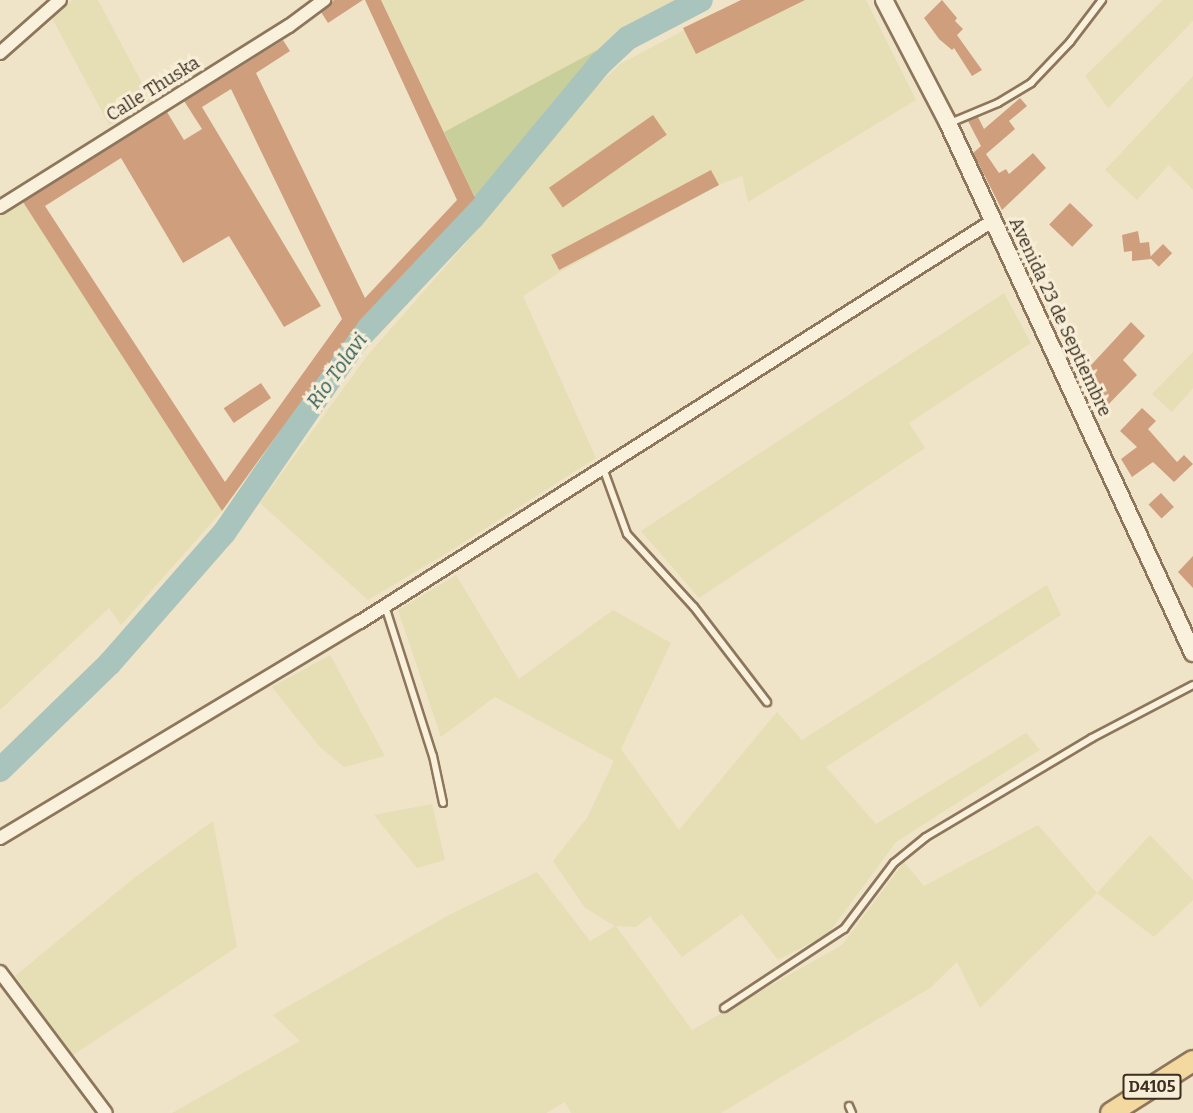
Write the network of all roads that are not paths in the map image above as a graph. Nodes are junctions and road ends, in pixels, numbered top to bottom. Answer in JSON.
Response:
{"nodes":[{"id":1,"x":60,"y":0,"type":"edge"},
{"id":2,"x":324,"y":0,"type":"edge"},
{"id":3,"x":884,"y":0,"type":"edge"},
{"id":4,"x":1102,"y":0,"type":"edge"},
{"id":5,"x":0,"y":53,"type":"edge"},
{"id":6,"x":948,"y":123,"type":"junction"},
{"id":7,"x":0,"y":207,"type":"edge"},
{"id":8,"x":994,"y":220,"type":"junction"},
{"id":9,"x":603,"y":467,"type":"junction"},
{"id":10,"x":385,"y":606,"type":"junction"},
{"id":11,"x":1193,"y":653,"type":"edge"},
{"id":12,"x":1193,"y":685,"type":"edge"},
{"id":13,"x":767,"y":702,"type":"dead end"},
{"id":14,"x":443,"y":803,"type":"dead end"},
{"id":15,"x":0,"y":838,"type":"edge"},
{"id":16,"x":0,"y":972,"type":"edge"},
{"id":17,"x":724,"y":1008,"type":"dead end"},
{"id":18,"x":1193,"y":1061,"type":"edge"},
{"id":19,"x":106,"y":1113,"type":"edge"},
{"id":20,"x":1111,"y":1113,"type":"edge"}],
"edges":[{"from":1,"to":5,"type":"street"},
{"from":2,"to":7,"type":"street","name":"Calle Thuska"},
{"from":3,"to":6,"type":"main road","name":"Avenida 23 de Septiembre"},
{"from":4,"to":6,"type":"lane"},
{"from":6,"to":8,"type":"main road","name":"Avenida 23 de Septiembre"},
{"from":8,"to":9,"type":"street"},
{"from":8,"to":11,"type":"main road","name":"Avenida 23 de Septiembre"},
{"from":9,"to":10,"type":"street"},
{"from":9,"to":13,"type":"lane"},
{"from":10,"to":14,"type":"lane"},
{"from":10,"to":15,"type":"street"},
{"from":12,"to":17,"type":"lane"},
{"from":16,"to":19,"type":"street"},
{"from":18,"to":20,"type":"main road","number":"D4105"}]}
